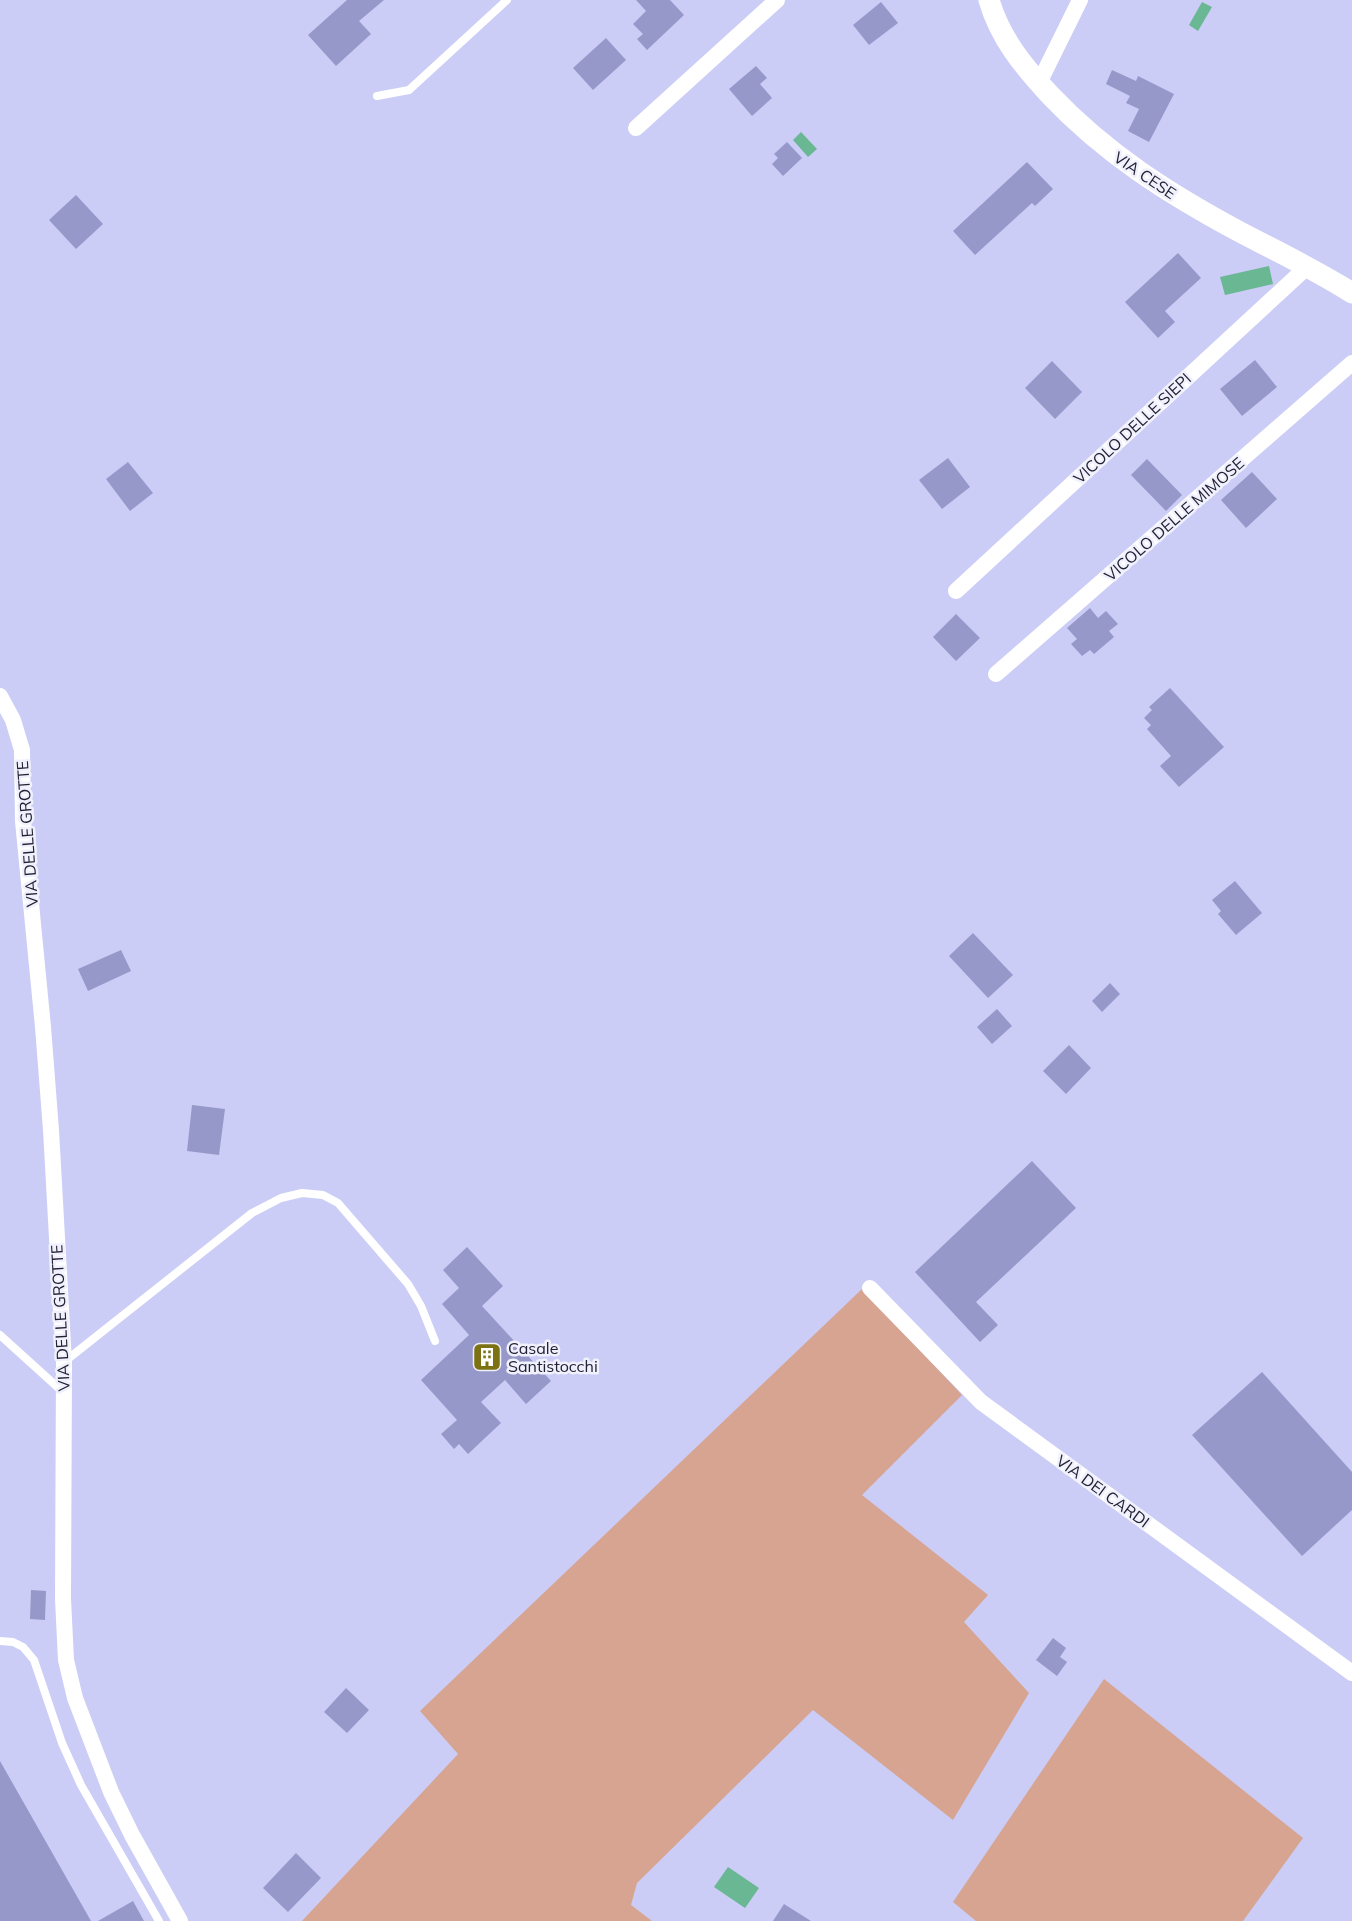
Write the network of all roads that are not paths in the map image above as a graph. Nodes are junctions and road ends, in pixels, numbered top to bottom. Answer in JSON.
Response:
{"nodes":[{"id":1,"x":507,"y":0,"type":"edge"},
{"id":2,"x":777,"y":0,"type":"edge"},
{"id":3,"x":989,"y":0,"type":"edge"},
{"id":4,"x":1080,"y":0,"type":"edge"},
{"id":5,"x":1039,"y":83,"type":"junction"},
{"id":6,"x":377,"y":96,"type":"dead end"},
{"id":7,"x":636,"y":128,"type":"dead end"},
{"id":8,"x":1308,"y":266,"type":"junction"},
{"id":9,"x":1352,"y":293,"type":"edge"},
{"id":10,"x":1352,"y":363,"type":"edge"},
{"id":11,"x":956,"y":591,"type":"dead end"},
{"id":12,"x":996,"y":674,"type":"dead end"},
{"id":13,"x":0,"y":696,"type":"edge"},
{"id":14,"x":870,"y":1288,"type":"dead end"},
{"id":15,"x":0,"y":1335,"type":"edge"},
{"id":16,"x":435,"y":1341,"type":"dead end"},
{"id":17,"x":64,"y":1362,"type":"junction"},
{"id":18,"x":64,"y":1393,"type":"junction"},
{"id":19,"x":0,"y":1641,"type":"edge"},
{"id":20,"x":1352,"y":1673,"type":"edge"},
{"id":21,"x":159,"y":1921,"type":"edge"},
{"id":22,"x":180,"y":1921,"type":"edge"}],
"edges":[{"from":1,"to":6,"type":"lane"},
{"from":2,"to":7,"type":"street"},
{"from":3,"to":5,"type":"street","name":"VIA CESE"},
{"from":4,"to":5,"type":"street"},
{"from":5,"to":8,"type":"street","name":"VIA CESE"},
{"from":8,"to":9,"type":"street","name":"VIA CESE"},
{"from":8,"to":11,"type":"street","name":"VICOLO DELLE SIEPI"},
{"from":10,"to":12,"type":"street","name":"VICOLO DELLE MIMOSE"},
{"from":13,"to":17,"type":"street","name":"VIA DELLE GROTTE"},
{"from":14,"to":20,"type":"street","name":"VIA DEI CARDI"},
{"from":15,"to":18,"type":"lane"},
{"from":16,"to":17,"type":"lane"},
{"from":17,"to":18,"type":"street","name":"VIA DELLE GROTTE"},
{"from":18,"to":22,"type":"street","name":"VIA DELLE GROTTE"},
{"from":19,"to":21,"type":"lane"}]}
